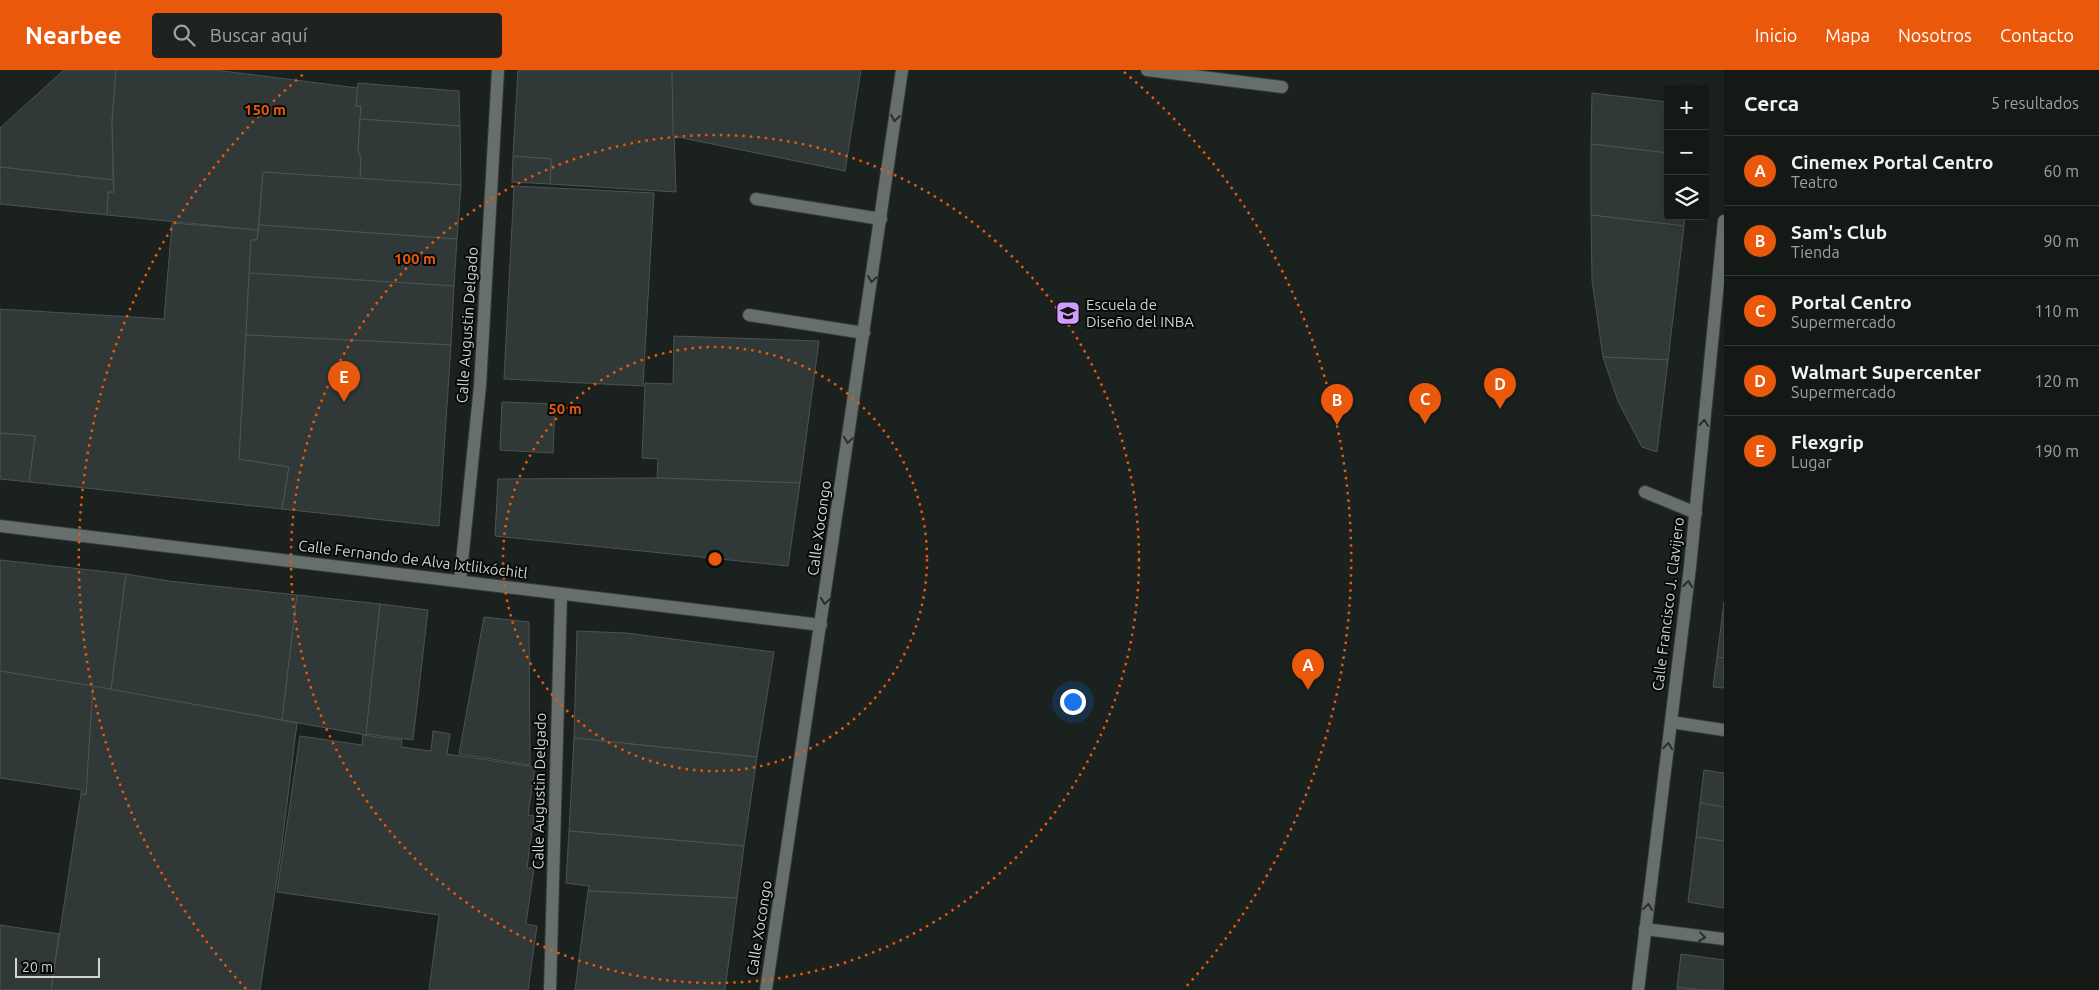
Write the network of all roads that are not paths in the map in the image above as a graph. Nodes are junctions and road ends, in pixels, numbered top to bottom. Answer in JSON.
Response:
{"nodes":[{"id":1,"x":498,"y":70,"type":"edge"},
{"id":2,"x":902,"y":70,"type":"edge"},
{"id":3,"x":1146,"y":70,"type":"edge"},
{"id":4,"x":1282,"y":87,"type":"dead end"},
{"id":5,"x":756,"y":199,"type":"dead end"},
{"id":6,"x":881,"y":219,"type":"junction"},
{"id":7,"x":1724,"y":221,"type":"edge"},
{"id":8,"x":749,"y":315,"type":"dead end"},
{"id":9,"x":864,"y":333,"type":"junction"},
{"id":10,"x":1645,"y":492,"type":"dead end"},
{"id":11,"x":1696,"y":513,"type":"junction"},
{"id":12,"x":0,"y":526,"type":"edge"},
{"id":13,"x":460,"y":581,"type":"junction"},
{"id":14,"x":560,"y":594,"type":"junction"},
{"id":15,"x":821,"y":624,"type":"junction"},
{"id":16,"x":1671,"y":722,"type":"junction"},
{"id":17,"x":1724,"y":730,"type":"edge"},
{"id":18,"x":1645,"y":930,"type":"junction"},
{"id":19,"x":1724,"y":939,"type":"edge"},
{"id":20,"x":550,"y":990,"type":"edge"},
{"id":21,"x":766,"y":990,"type":"edge"},
{"id":22,"x":1638,"y":990,"type":"edge"}],
"edges":[{"from":1,"to":13,"type":"street","name":"Calle Augustin Delgado"},
{"from":2,"to":6,"type":"street","name":"Calle Xocongo","one_way":true},
{"from":3,"to":4,"type":"street"},
{"from":5,"to":6,"type":"street"},
{"from":6,"to":9,"type":"street","name":"Calle Xocongo","one_way":true},
{"from":11,"to":7,"type":"street","name":"Calle Francisco J. Clavijero","one_way":true},
{"from":8,"to":9,"type":"street"},
{"from":9,"to":15,"type":"street","name":"Calle Xocongo","one_way":true},
{"from":10,"to":11,"type":"street"},
{"from":16,"to":11,"type":"street","name":"Calle Francisco J. Clavijero","one_way":true},
{"from":12,"to":13,"type":"street","name":"Calle Fernando de Alva Ixtlilxóchitl"},
{"from":13,"to":14,"type":"street","name":"Calle Fernando de Alva Ixtlilxóchitl"},
{"from":14,"to":15,"type":"street","name":"Calle Fernando de Alva Ixtlilxóchitl"},
{"from":14,"to":20,"type":"street","name":"Calle Augustin Delgado"},
{"from":15,"to":21,"type":"street","name":"Calle Xocongo"},
{"from":16,"to":17,"type":"street"},
{"from":18,"to":16,"type":"street","name":"Calle Francisco J. Clavijero","one_way":true},
{"from":18,"to":19,"type":"street","one_way":true},
{"from":18,"to":22,"type":"street","name":"Calle Francisco J. Clavijero"}]}
